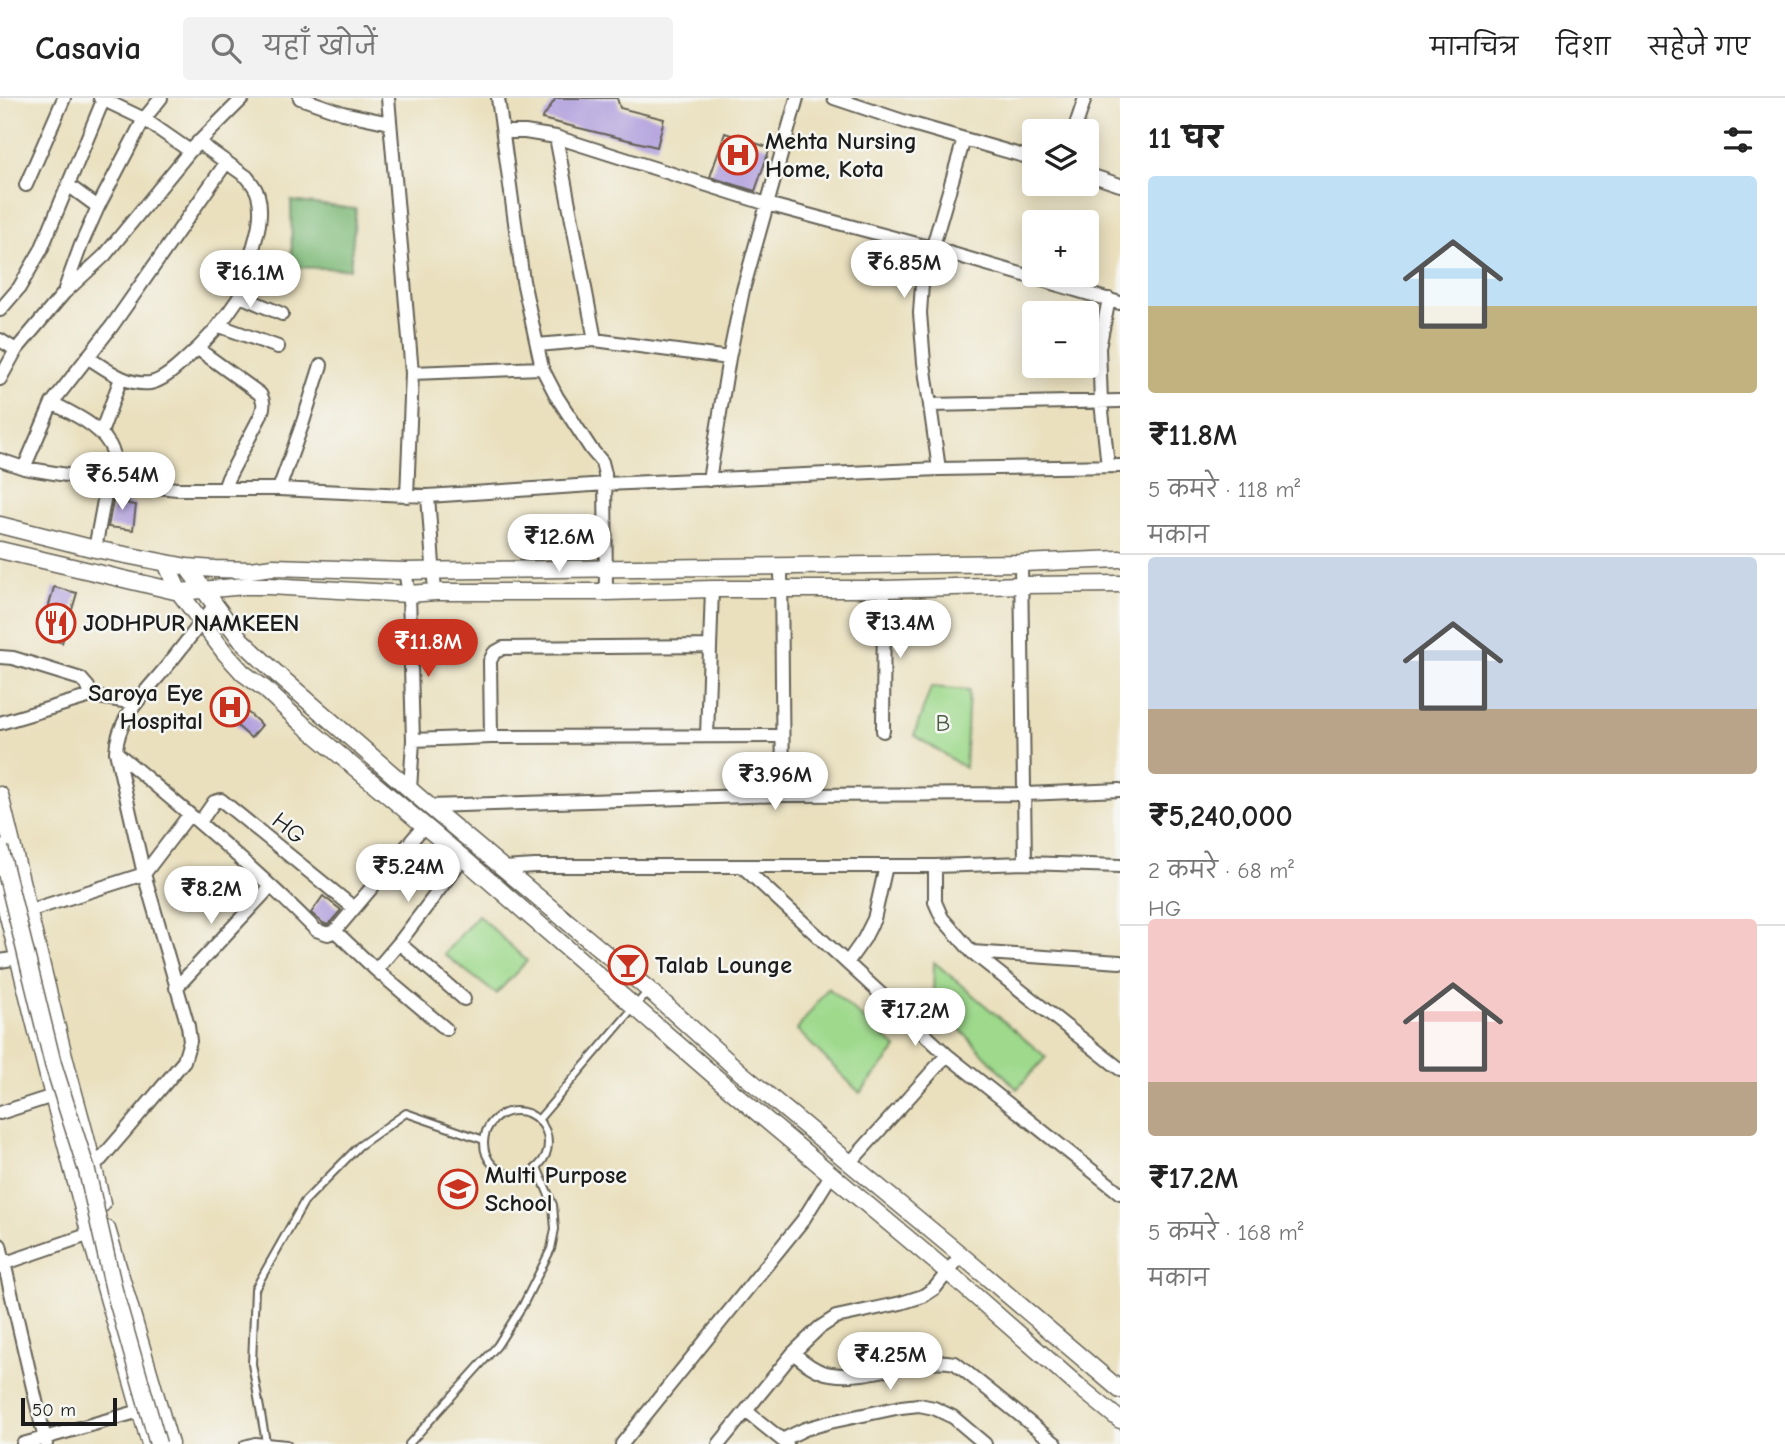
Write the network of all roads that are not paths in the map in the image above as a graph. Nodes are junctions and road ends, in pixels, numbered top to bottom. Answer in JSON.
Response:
{"nodes":[{"id":1,"x":64,"y":98,"type":"edge"},
{"id":2,"x":102,"y":98,"type":"edge"},
{"id":3,"x":161,"y":98,"type":"edge"},
{"id":4,"x":243,"y":98,"type":"edge"},
{"id":5,"x":388,"y":98,"type":"edge"},
{"id":6,"x":498,"y":98,"type":"edge"},
{"id":7,"x":797,"y":98,"type":"edge"},
{"id":8,"x":834,"y":98,"type":"edge"},
{"id":9,"x":1085,"y":98,"type":"edge"},
{"id":10,"x":309,"y":100,"type":"edge"},
{"id":11,"x":144,"y":119,"type":"junction"},
{"id":12,"x":1078,"y":119,"type":"edge"},
{"id":13,"x":390,"y":123,"type":"junction"},
{"id":14,"x":503,"y":132,"type":"junction"},
{"id":15,"x":555,"y":137,"type":"junction"},
{"id":16,"x":964,"y":139,"type":"junction"},
{"id":17,"x":194,"y":147,"type":"junction"},
{"id":18,"x":1022,"y":156,"type":"edge"},
{"id":19,"x":226,"y":163,"type":"junction"},
{"id":20,"x":1099,"y":178,"type":"edge"},
{"id":21,"x":26,"y":185,"type":"dead end"},
{"id":22,"x":1120,"y":185,"type":"edge"},
{"id":23,"x":68,"y":186,"type":"junction"},
{"id":24,"x":767,"y":204,"type":"junction"},
{"id":25,"x":98,"y":207,"type":"junction"},
{"id":26,"x":932,"y":248,"type":"junction"},
{"id":27,"x":64,"y":293,"type":"junction"},
{"id":28,"x":240,"y":296,"type":"junction"},
{"id":29,"x":1114,"y":301,"type":"edge"},
{"id":30,"x":0,"y":310,"type":"edge"},
{"id":31,"x":282,"y":314,"type":"dead end"},
{"id":32,"x":220,"y":326,"type":"junction"},
{"id":33,"x":0,"y":340,"type":"edge"},
{"id":34,"x":596,"y":340,"type":"junction"},
{"id":35,"x":537,"y":345,"type":"junction"},
{"id":36,"x":278,"y":347,"type":"dead end"},
{"id":37,"x":198,"y":349,"type":"junction"},
{"id":38,"x":16,"y":350,"type":"junction"},
{"id":39,"x":87,"y":357,"type":"junction"},
{"id":40,"x":729,"y":358,"type":"junction"},
{"id":41,"x":321,"y":365,"type":"dead end"},
{"id":42,"x":542,"y":368,"type":"junction"},
{"id":43,"x":412,"y":373,"type":"junction"},
{"id":44,"x":121,"y":378,"type":"junction"},
{"id":45,"x":0,"y":379,"type":"edge"},
{"id":46,"x":1120,"y":401,"type":"edge"},
{"id":47,"x":1101,"y":402,"type":"junction"},
{"id":48,"x":52,"y":403,"type":"junction"},
{"id":49,"x":930,"y":405,"type":"junction"},
{"id":50,"x":101,"y":433,"type":"junction"},
{"id":51,"x":0,"y":460,"type":"edge"},
{"id":52,"x":1114,"y":466,"type":"edge"},
{"id":53,"x":24,"y":468,"type":"junction"},
{"id":54,"x":939,"y":469,"type":"junction"},
{"id":55,"x":709,"y":480,"type":"junction"},
{"id":56,"x":109,"y":482,"type":"junction"},
{"id":57,"x":606,"y":484,"type":"junction"},
{"id":58,"x":225,"y":489,"type":"junction"},
{"id":59,"x":279,"y":489,"type":"junction"},
{"id":60,"x":407,"y":496,"type":"junction"},
{"id":61,"x":428,"y":496,"type":"junction"},
{"id":62,"x":0,"y":525,"type":"edge"},
{"id":63,"x":95,"y":549,"type":"junction"},
{"id":64,"x":0,"y":550,"type":"edge"},
{"id":65,"x":1120,"y":559,"type":"edge"},
{"id":66,"x":166,"y":563,"type":"junction"},
{"id":67,"x":1021,"y":563,"type":"junction"},
{"id":68,"x":781,"y":566,"type":"junction"},
{"id":69,"x":187,"y":567,"type":"junction"},
{"id":70,"x":607,"y":569,"type":"junction"},
{"id":71,"x":434,"y":570,"type":"junction"},
{"id":72,"x":405,"y":571,"type":"junction"},
{"id":73,"x":1120,"y":584,"type":"edge"},
{"id":74,"x":1023,"y":585,"type":"junction"},
{"id":75,"x":712,"y":589,"type":"junction"},
{"id":76,"x":782,"y":589,"type":"junction"},
{"id":77,"x":884,"y":589,"type":"junction"},
{"id":78,"x":203,"y":590,"type":"junction"},
{"id":79,"x":179,"y":592,"type":"junction"},
{"id":80,"x":435,"y":592,"type":"junction"},
{"id":81,"x":606,"y":592,"type":"junction"},
{"id":82,"x":409,"y":594,"type":"junction"},
{"id":83,"x":215,"y":605,"type":"junction"},
{"id":84,"x":201,"y":622,"type":"junction"},
{"id":85,"x":710,"y":646,"type":"junction"},
{"id":86,"x":0,"y":657,"type":"edge"},
{"id":87,"x":91,"y":696,"type":"junction"},
{"id":88,"x":136,"y":703,"type":"junction"},
{"id":89,"x":0,"y":723,"type":"edge"},
{"id":90,"x":883,"y":731,"type":"dead end"},
{"id":91,"x":782,"y":736,"type":"junction"},
{"id":92,"x":491,"y":737,"type":"junction"},
{"id":93,"x":707,"y":737,"type":"junction"},
{"id":94,"x":413,"y":740,"type":"junction"},
{"id":95,"x":116,"y":752,"type":"junction"},
{"id":96,"x":410,"y":790,"type":"junction"},
{"id":97,"x":1120,"y":790,"type":"edge"},
{"id":98,"x":1026,"y":794,"type":"junction"},
{"id":99,"x":0,"y":795,"type":"edge"},
{"id":100,"x":783,"y":795,"type":"junction"},
{"id":101,"x":429,"y":806,"type":"junction"},
{"id":102,"x":194,"y":818,"type":"junction"},
{"id":103,"x":424,"y":826,"type":"junction"},
{"id":104,"x":0,"y":848,"type":"edge"},
{"id":105,"x":463,"y":858,"type":"junction"},
{"id":106,"x":1025,"y":863,"type":"junction"},
{"id":107,"x":742,"y":866,"type":"junction"},
{"id":108,"x":886,"y":866,"type":"junction"},
{"id":109,"x":935,"y":866,"type":"junction"},
{"id":110,"x":1120,"y":866,"type":"edge"},
{"id":111,"x":503,"y":868,"type":"junction"},
{"id":112,"x":144,"y":874,"type":"junction"},
{"id":113,"x":0,"y":884,"type":"edge"},
{"id":114,"x":271,"y":886,"type":"junction"},
{"id":115,"x":354,"y":908,"type":"junction"},
{"id":116,"x":30,"y":911,"type":"junction"},
{"id":117,"x":8,"y":915,"type":"junction"},
{"id":118,"x":335,"y":931,"type":"junction"},
{"id":119,"x":399,"y":943,"type":"junction"},
{"id":120,"x":972,"y":952,"type":"junction"},
{"id":121,"x":38,"y":953,"type":"junction"},
{"id":122,"x":18,"y":958,"type":"junction"},
{"id":123,"x":0,"y":961,"type":"edge"},
{"id":124,"x":1120,"y":962,"type":"edge"},
{"id":125,"x":847,"y":963,"type":"junction"},
{"id":126,"x":376,"y":970,"type":"junction"},
{"id":127,"x":176,"y":988,"type":"junction"},
{"id":128,"x":649,"y":990,"type":"junction"},
{"id":129,"x":464,"y":999,"type":"dead end"},
{"id":130,"x":635,"y":1006,"type":"junction"},
{"id":131,"x":446,"y":1029,"type":"dead end"},
{"id":132,"x":947,"y":1055,"type":"junction"},
{"id":133,"x":1120,"y":1069,"type":"edge"},
{"id":134,"x":53,"y":1096,"type":"junction"},
{"id":135,"x":0,"y":1113,"type":"edge"},
{"id":136,"x":538,"y":1119,"type":"junction"},
{"id":137,"x":484,"y":1140,"type":"junction"},
{"id":138,"x":850,"y":1163,"type":"junction"},
{"id":139,"x":94,"y":1164,"type":"junction"},
{"id":140,"x":537,"y":1167,"type":"junction"},
{"id":141,"x":831,"y":1175,"type":"junction"},
{"id":142,"x":1120,"y":1193,"type":"edge"},
{"id":143,"x":107,"y":1228,"type":"junction"},
{"id":144,"x":90,"y":1235,"type":"junction"},
{"id":145,"x":0,"y":1245,"type":"edge"},
{"id":146,"x":961,"y":1255,"type":"junction"},
{"id":147,"x":3,"y":1264,"type":"edge"},
{"id":148,"x":948,"y":1273,"type":"junction"},
{"id":149,"x":793,"y":1353,"type":"junction"},
{"id":150,"x":1120,"y":1390,"type":"edge"},
{"id":151,"x":140,"y":1411,"type":"junction"},
{"id":152,"x":746,"y":1411,"type":"junction"},
{"id":153,"x":1120,"y":1419,"type":"edge"},
{"id":154,"x":45,"y":1441,"type":"edge"},
{"id":155,"x":266,"y":1442,"type":"junction"},
{"id":156,"x":785,"y":1442,"type":"edge"},
{"id":157,"x":23,"y":1444,"type":"edge"},
{"id":158,"x":150,"y":1444,"type":"edge"},
{"id":159,"x":158,"y":1444,"type":"edge"},
{"id":160,"x":170,"y":1444,"type":"edge"},
{"id":161,"x":244,"y":1444,"type":"edge"},
{"id":162,"x":287,"y":1444,"type":"edge"},
{"id":163,"x":409,"y":1444,"type":"edge"},
{"id":164,"x":622,"y":1444,"type":"edge"},
{"id":165,"x":719,"y":1444,"type":"edge"},
{"id":166,"x":985,"y":1444,"type":"edge"},
{"id":167,"x":1056,"y":1444,"type":"edge"}],
"edges":[{"from":1,"to":21,"type":"street"},
{"from":2,"to":11,"type":"street"},
{"from":2,"to":23,"type":"street"},
{"from":3,"to":11,"type":"street"},
{"from":4,"to":17,"type":"street"},
{"from":5,"to":13,"type":"street"},
{"from":6,"to":14,"type":"street"},
{"from":7,"to":24,"type":"street"},
{"from":8,"to":16,"type":"street"},
{"from":9,"to":12,"type":"street"},
{"from":10,"to":13,"type":"street"},
{"from":11,"to":17,"type":"street"},
{"from":11,"to":25,"type":"street"},
{"from":13,"to":43,"type":"street"},
{"from":14,"to":15,"type":"street"},
{"from":14,"to":35,"type":"street"},
{"from":15,"to":24,"type":"street"},
{"from":15,"to":34,"type":"street"},
{"from":16,"to":18,"type":"street"},
{"from":16,"to":26,"type":"street"},
{"from":17,"to":19,"type":"street"},
{"from":17,"to":27,"type":"street"},
{"from":19,"to":28,"type":"street"},
{"from":19,"to":39,"type":"street"},
{"from":20,"to":22,"type":"street"},
{"from":23,"to":25,"type":"street"},
{"from":23,"to":30,"type":"street"},
{"from":24,"to":26,"type":"street"},
{"from":24,"to":40,"type":"street"},
{"from":25,"to":27,"type":"street"},
{"from":26,"to":29,"type":"street"},
{"from":26,"to":49,"type":"street"},
{"from":27,"to":38,"type":"street"},
{"from":28,"to":31,"type":"street"},
{"from":28,"to":32,"type":"street"},
{"from":29,"to":47,"type":"street"},
{"from":32,"to":36,"type":"street"},
{"from":32,"to":37,"type":"street"},
{"from":33,"to":38,"type":"street"},
{"from":34,"to":35,"type":"street"},
{"from":34,"to":40,"type":"street"},
{"from":35,"to":42,"type":"street"},
{"from":37,"to":44,"type":"street"},
{"from":37,"to":58,"type":"street"},
{"from":38,"to":45,"type":"street"},
{"from":39,"to":44,"type":"street"},
{"from":39,"to":48,"type":"street"},
{"from":40,"to":55,"type":"street"},
{"from":41,"to":59,"type":"street"},
{"from":42,"to":43,"type":"street"},
{"from":42,"to":57,"type":"street"},
{"from":43,"to":60,"type":"street"},
{"from":44,"to":50,"type":"street"},
{"from":46,"to":47,"type":"street"},
{"from":47,"to":49,"type":"street"},
{"from":47,"to":52,"type":"street"},
{"from":48,"to":50,"type":"street"},
{"from":48,"to":53,"type":"street"},
{"from":49,"to":54,"type":"street"},
{"from":50,"to":56,"type":"street"},
{"from":51,"to":53,"type":"street"},
{"from":52,"to":54,"type":"street"},
{"from":53,"to":56,"type":"street"},
{"from":54,"to":55,"type":"street"},
{"from":55,"to":57,"type":"street"},
{"from":56,"to":58,"type":"street"},
{"from":56,"to":63,"type":"street"},
{"from":57,"to":61,"type":"street"},
{"from":57,"to":70,"type":"street"},
{"from":58,"to":59,"type":"street"},
{"from":59,"to":60,"type":"street"},
{"from":60,"to":61,"type":"street"},
{"from":61,"to":71,"type":"street"},
{"from":62,"to":63,"type":"street"},
{"from":63,"to":66,"type":"street"},
{"from":64,"to":79,"type":"street"},
{"from":65,"to":67,"type":"street"},
{"from":66,"to":69,"type":"street"},
{"from":66,"to":79,"type":"street"},
{"from":67,"to":68,"type":"street"},
{"from":67,"to":74,"type":"street"},
{"from":68,"to":70,"type":"street"},
{"from":68,"to":76,"type":"street"},
{"from":69,"to":72,"type":"street"},
{"from":69,"to":78,"type":"street"},
{"from":70,"to":71,"type":"street"},
{"from":70,"to":81,"type":"street"},
{"from":71,"to":72,"type":"street"},
{"from":71,"to":80,"type":"street"},
{"from":72,"to":82,"type":"street"},
{"from":73,"to":74,"type":"street"},
{"from":74,"to":77,"type":"street"},
{"from":74,"to":98,"type":"street"},
{"from":75,"to":76,"type":"street"},
{"from":75,"to":81,"type":"street"},
{"from":75,"to":85,"type":"street"},
{"from":76,"to":77,"type":"street"},
{"from":76,"to":91,"type":"street"},
{"from":77,"to":90,"type":"street"},
{"from":78,"to":79,"type":"street"},
{"from":78,"to":82,"type":"street"},
{"from":78,"to":83,"type":"street"},
{"from":79,"to":84,"type":"street"},
{"from":80,"to":81,"type":"street"},
{"from":80,"to":82,"type":"street"},
{"from":82,"to":94,"type":"street"},
{"from":83,"to":84,"type":"street"},
{"from":83,"to":96,"type":"street"},
{"from":84,"to":88,"type":"street"},
{"from":84,"to":103,"type":"street"},
{"from":85,"to":92,"type":"street"},
{"from":85,"to":93,"type":"street"},
{"from":86,"to":87,"type":"street"},
{"from":87,"to":88,"type":"street"},
{"from":87,"to":89,"type":"street"},
{"from":88,"to":95,"type":"street"},
{"from":91,"to":93,"type":"street"},
{"from":91,"to":100,"type":"street"},
{"from":92,"to":93,"type":"street"},
{"from":92,"to":94,"type":"street"},
{"from":94,"to":96,"type":"street"},
{"from":95,"to":102,"type":"street"},
{"from":95,"to":112,"type":"street"},
{"from":96,"to":101,"type":"street"},
{"from":97,"to":98,"type":"street"},
{"from":98,"to":100,"type":"street"},
{"from":98,"to":106,"type":"street"},
{"from":99,"to":116,"type":"street"},
{"from":100,"to":101,"type":"street"},
{"from":101,"to":111,"type":"street"},
{"from":102,"to":112,"type":"street"},
{"from":102,"to":114,"type":"street"},
{"from":102,"to":115,"type":"street","name":"HG"},
{"from":103,"to":105,"type":"street"},
{"from":103,"to":115,"type":"street"},
{"from":104,"to":159,"type":"street","bridge":true},
{"from":105,"to":119,"type":"street"},
{"from":105,"to":130,"type":"street"},
{"from":106,"to":109,"type":"street"},
{"from":106,"to":110,"type":"street"},
{"from":107,"to":108,"type":"street"},
{"from":107,"to":111,"type":"street"},
{"from":107,"to":125,"type":"street"},
{"from":108,"to":109,"type":"street"},
{"from":108,"to":125,"type":"street"},
{"from":109,"to":120,"type":"street"},
{"from":111,"to":128,"type":"street"},
{"from":112,"to":116,"type":"street"},
{"from":112,"to":127,"type":"street"},
{"from":113,"to":117,"type":"street"},
{"from":114,"to":118,"type":"street"},
{"from":114,"to":127,"type":"street"},
{"from":115,"to":118,"type":"street"},
{"from":116,"to":117,"type":"street"},
{"from":116,"to":121,"type":"street"},
{"from":117,"to":122,"type":"street"},
{"from":118,"to":126,"type":"street"},
{"from":119,"to":126,"type":"street"},
{"from":119,"to":129,"type":"street"},
{"from":120,"to":124,"type":"street"},
{"from":120,"to":133,"type":"street"},
{"from":121,"to":122,"type":"street"},
{"from":121,"to":139,"type":"street"},
{"from":122,"to":123,"type":"street"},
{"from":122,"to":134,"type":"street"},
{"from":125,"to":132,"type":"street"},
{"from":126,"to":131,"type":"street"},
{"from":127,"to":139,"type":"street"},
{"from":128,"to":130,"type":"lane"},
{"from":128,"to":138,"type":"street"},
{"from":130,"to":136,"type":"lane"},
{"from":130,"to":141,"type":"street"},
{"from":132,"to":138,"type":"street"},
{"from":132,"to":142,"type":"street"},
{"from":134,"to":135,"type":"street"},
{"from":134,"to":144,"type":"street"},
{"from":136,"to":137,"type":"lane"},
{"from":136,"to":140,"type":"lane"},
{"from":137,"to":140,"type":"lane"},
{"from":137,"to":155,"type":"lane"},
{"from":138,"to":146,"type":"street"},
{"from":139,"to":143,"type":"street"},
{"from":140,"to":163,"type":"lane"},
{"from":141,"to":148,"type":"street"},
{"from":141,"to":164,"type":"street"},
{"from":143,"to":144,"type":"street"},
{"from":143,"to":160,"type":"street"},
{"from":144,"to":147,"type":"street"},
{"from":144,"to":151,"type":"street"},
{"from":145,"to":147,"type":"street"},
{"from":146,"to":148,"type":"street"},
{"from":146,"to":150,"type":"street"},
{"from":147,"to":154,"type":"street"},
{"from":148,"to":149,"type":"street"},
{"from":148,"to":153,"type":"street"},
{"from":149,"to":152,"type":"street"},
{"from":149,"to":167,"type":"street"},
{"from":151,"to":154,"type":"street"},
{"from":151,"to":158,"type":"street"},
{"from":152,"to":156,"type":"street"},
{"from":152,"to":165,"type":"street"},
{"from":154,"to":157,"type":"street"},
{"from":155,"to":161,"type":"lane"},
{"from":155,"to":162,"type":"lane"},
{"from":156,"to":166,"type":"street"}]}
